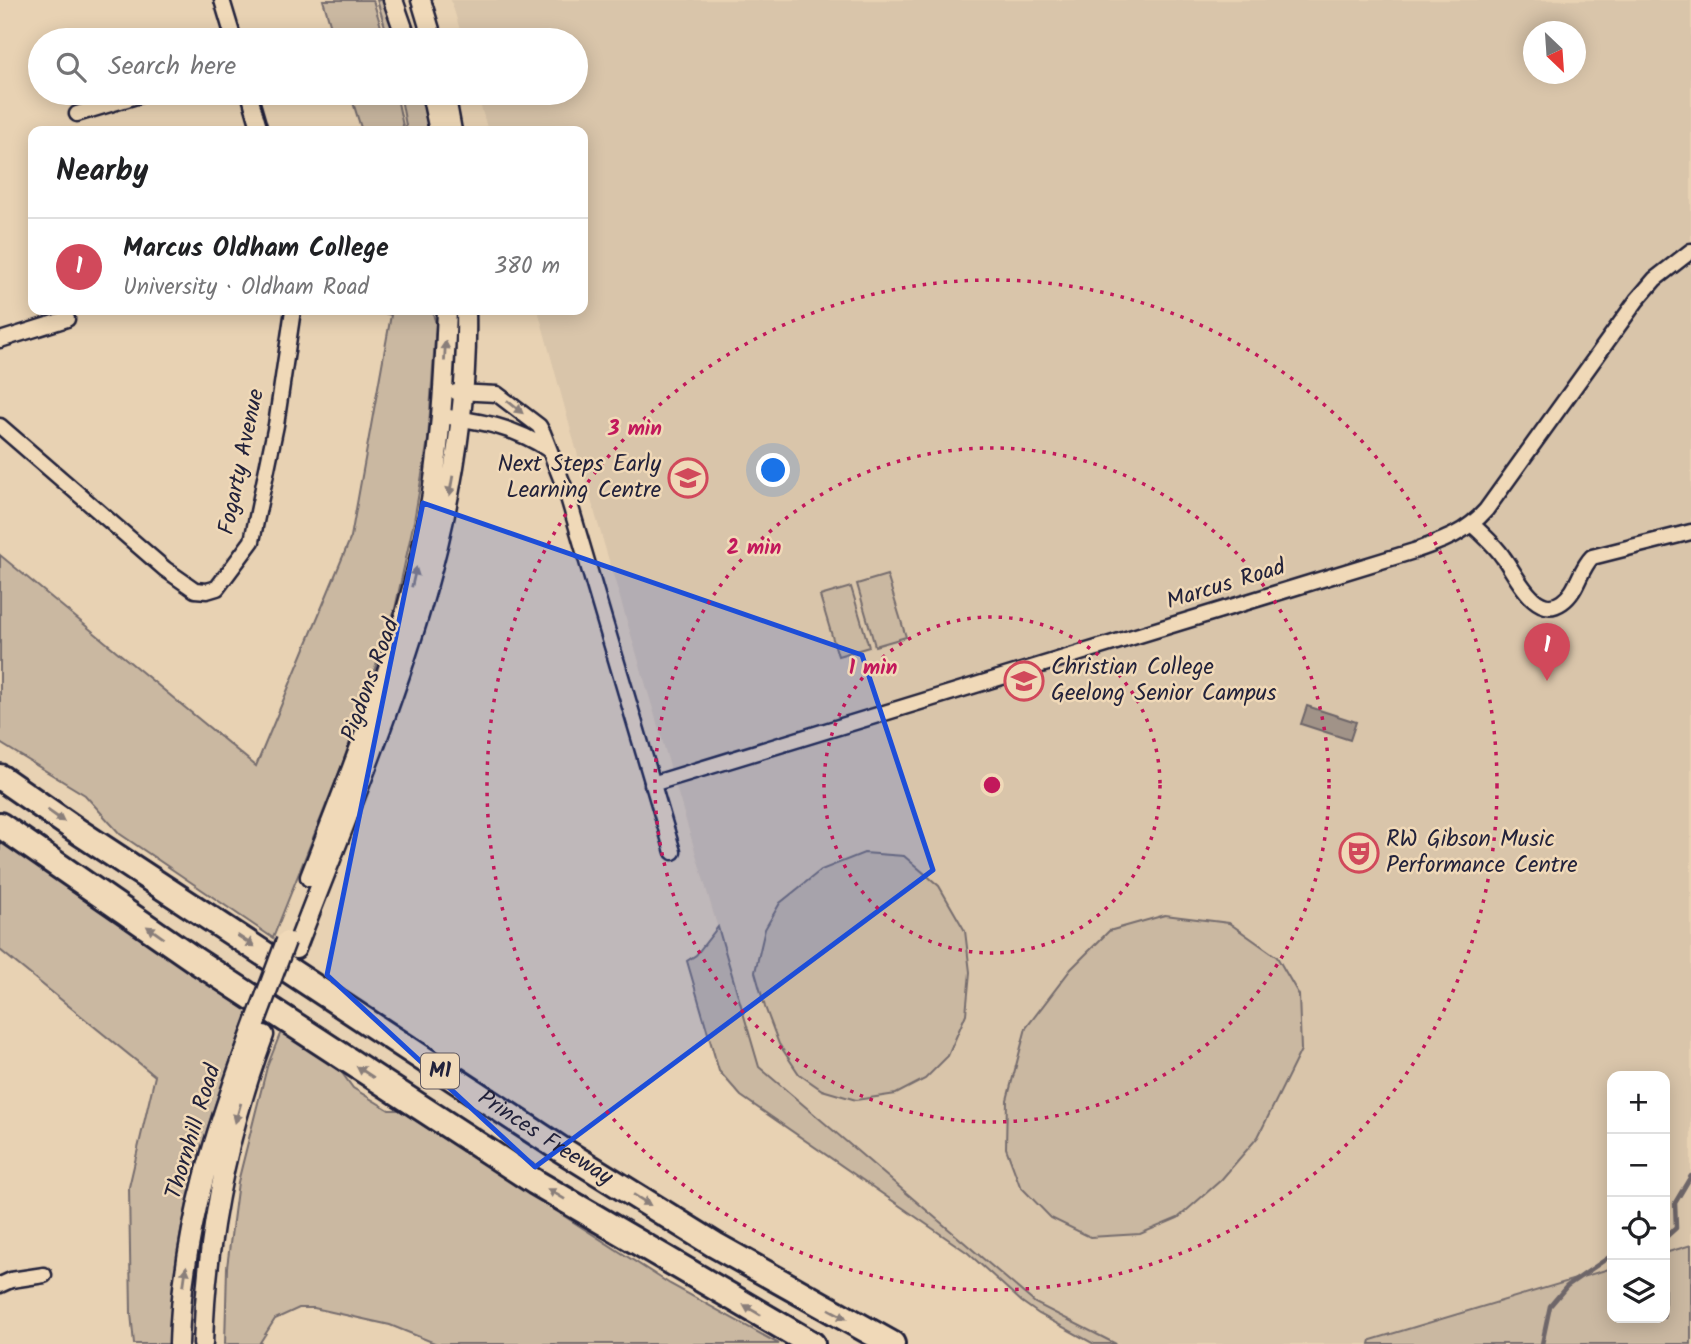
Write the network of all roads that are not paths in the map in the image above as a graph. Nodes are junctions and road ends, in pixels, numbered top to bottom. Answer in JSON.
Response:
{"nodes":[{"id":1,"x":222,"y":0,"type":"edge"},
{"id":2,"x":393,"y":0,"type":"edge"},
{"id":3,"x":403,"y":0,"type":"edge"},
{"id":4,"x":421,"y":0,"type":"edge"},
{"id":5,"x":230,"y":28,"type":"edge"},
{"id":6,"x":403,"y":28,"type":"edge"},
{"id":7,"x":411,"y":28,"type":"edge"},
{"id":8,"x":429,"y":28,"type":"edge"},
{"id":9,"x":107,"y":105,"type":"edge"},
{"id":10,"x":252,"y":105,"type":"edge"},
{"id":11,"x":434,"y":105,"type":"edge"},
{"id":12,"x":447,"y":105,"type":"edge"},
{"id":13,"x":77,"y":114,"type":"dead end"},
{"id":14,"x":259,"y":126,"type":"edge"},
{"id":15,"x":438,"y":126,"type":"edge"},
{"id":16,"x":451,"y":126,"type":"edge"},
{"id":17,"x":1691,"y":251,"type":"edge"},
{"id":18,"x":292,"y":315,"type":"edge"},
{"id":19,"x":447,"y":315,"type":"edge"},
{"id":20,"x":466,"y":315,"type":"edge"},
{"id":21,"x":67,"y":319,"type":"dead end"},
{"id":22,"x":0,"y":340,"type":"edge"},
{"id":23,"x":443,"y":391,"type":"junction"},
{"id":24,"x":463,"y":392,"type":"junction"},
{"id":25,"x":441,"y":416,"type":"junction"},
{"id":26,"x":460,"y":418,"type":"junction"},
{"id":27,"x":0,"y":426,"type":"edge"},
{"id":28,"x":549,"y":450,"type":"junction"},
{"id":29,"x":1473,"y":525,"type":"junction"},
{"id":30,"x":1691,"y":531,"type":"edge"},
{"id":31,"x":0,"y":777,"type":"edge"},
{"id":32,"x":652,"y":784,"type":"junction"},
{"id":33,"x":0,"y":825,"type":"edge"},
{"id":34,"x":673,"y":852,"type":"dead end"},
{"id":35,"x":291,"y":945,"type":"junction"},
{"id":36,"x":262,"y":1022,"type":"junction"},
{"id":37,"x":44,"y":1275,"type":"dead end"},
{"id":38,"x":0,"y":1285,"type":"edge"},
{"id":39,"x":179,"y":1344,"type":"edge"},
{"id":40,"x":203,"y":1344,"type":"edge"},
{"id":41,"x":812,"y":1344,"type":"edge"},
{"id":42,"x":892,"y":1344,"type":"edge"}],
"edges":[{"from":1,"to":5,"type":"street"},
{"from":2,"to":6,"type":"street"},
{"from":3,"to":7,"type":"street"},
{"from":4,"to":8,"type":"street"},
{"from":9,"to":13,"type":"street"},
{"from":10,"to":14,"type":"street"},
{"from":11,"to":15,"type":"street"},
{"from":12,"to":16,"type":"street"},
{"from":17,"to":29,"type":"street","name":"Marcus Road"},
{"from":18,"to":27,"type":"street","name":"Fogarty Avenue"},
{"from":23,"to":19,"type":"street","name":"Pigdons Road","one_way":true},
{"from":20,"to":24,"type":"street","name":"Pigdons Road"},
{"from":21,"to":22,"type":"street"},
{"from":23,"to":24,"type":"street"},
{"from":23,"to":25,"type":"street","name":"Pigdons Road"},
{"from":24,"to":26,"type":"street","name":"Pigdons Road"},
{"from":24,"to":28,"type":"street","one_way":true},
{"from":25,"to":26,"type":"street"},
{"from":35,"to":25,"type":"street","name":"Pigdons Road","one_way":true},
{"from":26,"to":28,"type":"street"},
{"from":26,"to":35,"type":"street","name":"Pigdons Road","one_way":true},
{"from":28,"to":32,"type":"street"},
{"from":29,"to":30,"type":"street"},
{"from":29,"to":32,"type":"street","name":"Marcus Road"},
{"from":31,"to":42,"type":"highway","name":"Princes Freeway","number":"M1","one_way":true},
{"from":32,"to":34,"type":"street"},
{"from":41,"to":33,"type":"highway","name":"Princes Freeway","number":"M1","one_way":true},
{"from":35,"to":36,"type":"street","name":"Thornhill Road"},
{"from":39,"to":36,"type":"street","name":"Thornhill Road","one_way":true},
{"from":36,"to":40,"type":"street","name":"Thornhill Road","one_way":true},
{"from":37,"to":38,"type":"street"}]}
